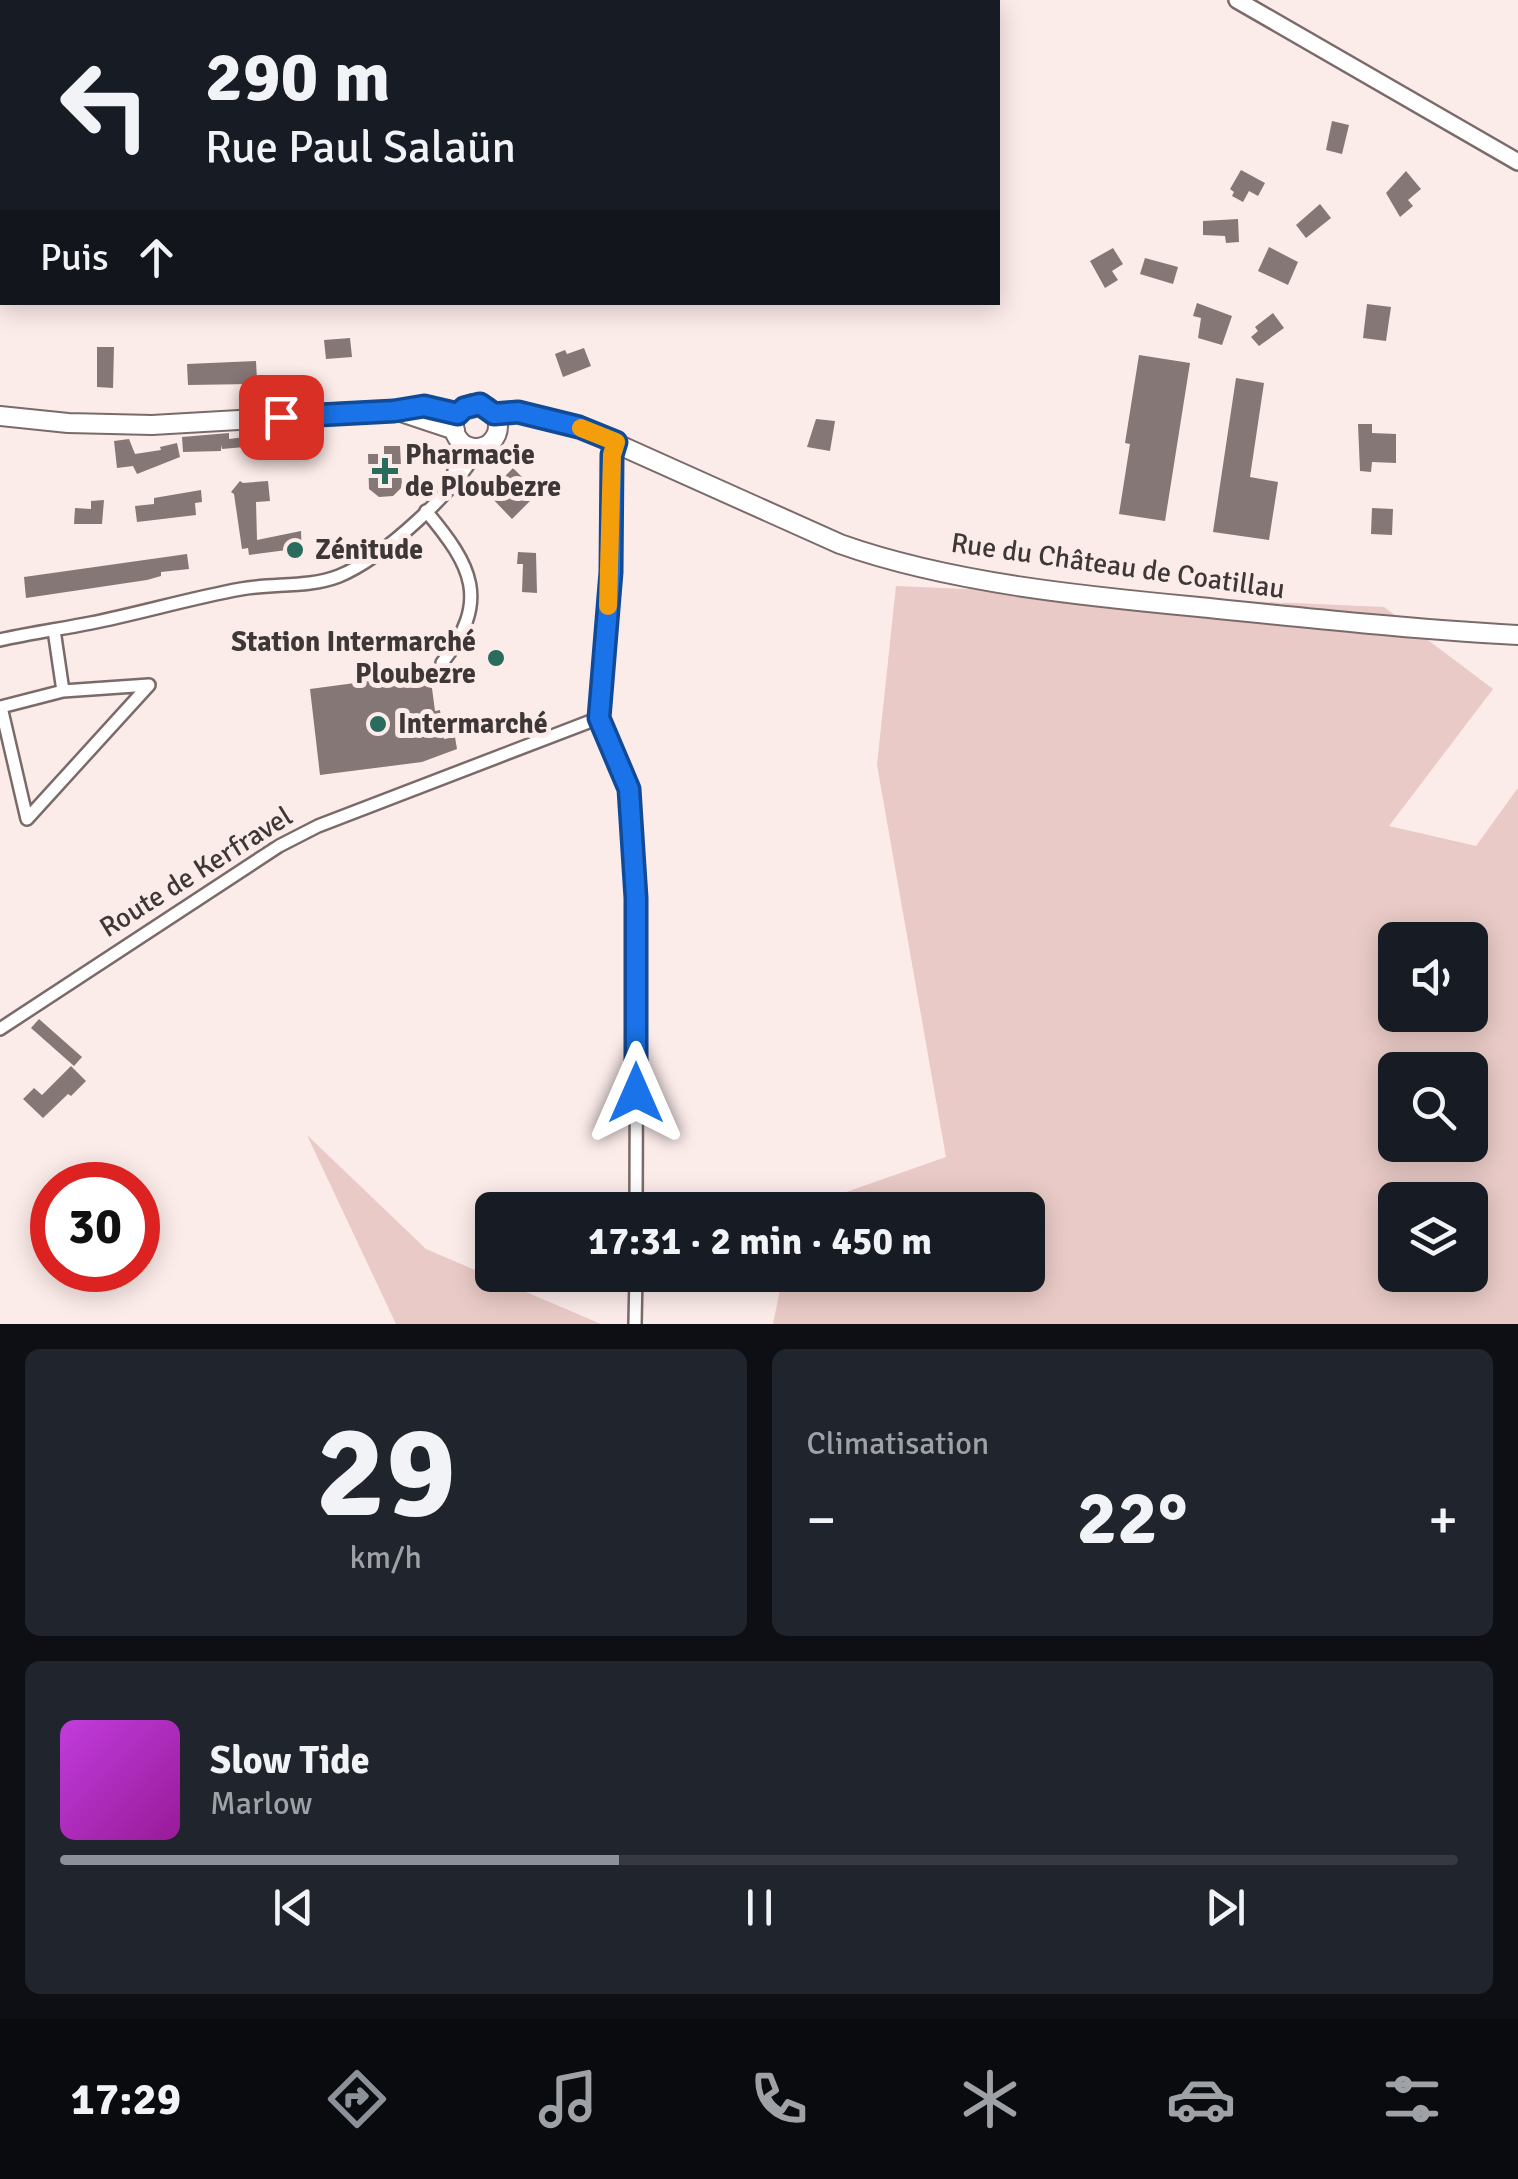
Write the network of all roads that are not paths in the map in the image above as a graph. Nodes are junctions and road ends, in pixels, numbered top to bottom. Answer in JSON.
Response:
{"nodes":[{"id":1,"x":1237,"y":0,"type":"edge"},
{"id":2,"x":1518,"y":162,"type":"edge"},
{"id":3,"x":0,"y":416,"type":"edge"},
{"id":4,"x":496,"y":423,"type":"junction"},
{"id":5,"x":458,"y":428,"type":"junction"},
{"id":6,"x":616,"y":442,"type":"junction"},
{"id":7,"x":479,"y":448,"type":"junction"},
{"id":8,"x":451,"y":486,"type":"junction"},
{"id":9,"x":426,"y":511,"type":"junction"},
{"id":10,"x":54,"y":630,"type":"junction"},
{"id":11,"x":1518,"y":635,"type":"edge"},
{"id":12,"x":0,"y":640,"type":"edge"},
{"id":13,"x":442,"y":663,"type":"dead end"},
{"id":14,"x":64,"y":691,"type":"junction"},
{"id":15,"x":599,"y":718,"type":"junction"},
{"id":16,"x":0,"y":1029,"type":"edge"},
{"id":17,"x":636,"y":1192,"type":"edge"},
{"id":18,"x":636,"y":1292,"type":"edge"},
{"id":19,"x":636,"y":1324,"type":"edge"}],
"edges":[{"from":1,"to":2,"type":"street"},
{"from":3,"to":5,"type":"main road"},
{"from":4,"to":5,"type":"main road"},
{"from":4,"to":6,"type":"main road","name":"Rue du Château de Coatillau"},
{"from":4,"to":7,"type":"main road"},
{"from":5,"to":7,"type":"main road"},
{"from":5,"to":8,"type":"street"},
{"from":6,"to":11,"type":"main road","name":"Rue du Château de Coatillau"},
{"from":6,"to":15,"type":"street"},
{"from":7,"to":8,"type":"street"},
{"from":8,"to":9,"type":"street"},
{"from":9,"to":10,"type":"street"},
{"from":9,"to":13,"type":"street"},
{"from":10,"to":12,"type":"street"},
{"from":10,"to":14,"type":"street"},
{"from":14,"to":14,"type":"street"},
{"from":15,"to":16,"type":"street","name":"Route de Kerfravel"},
{"from":15,"to":17,"type":"street"},
{"from":18,"to":19,"type":"street"}]}
